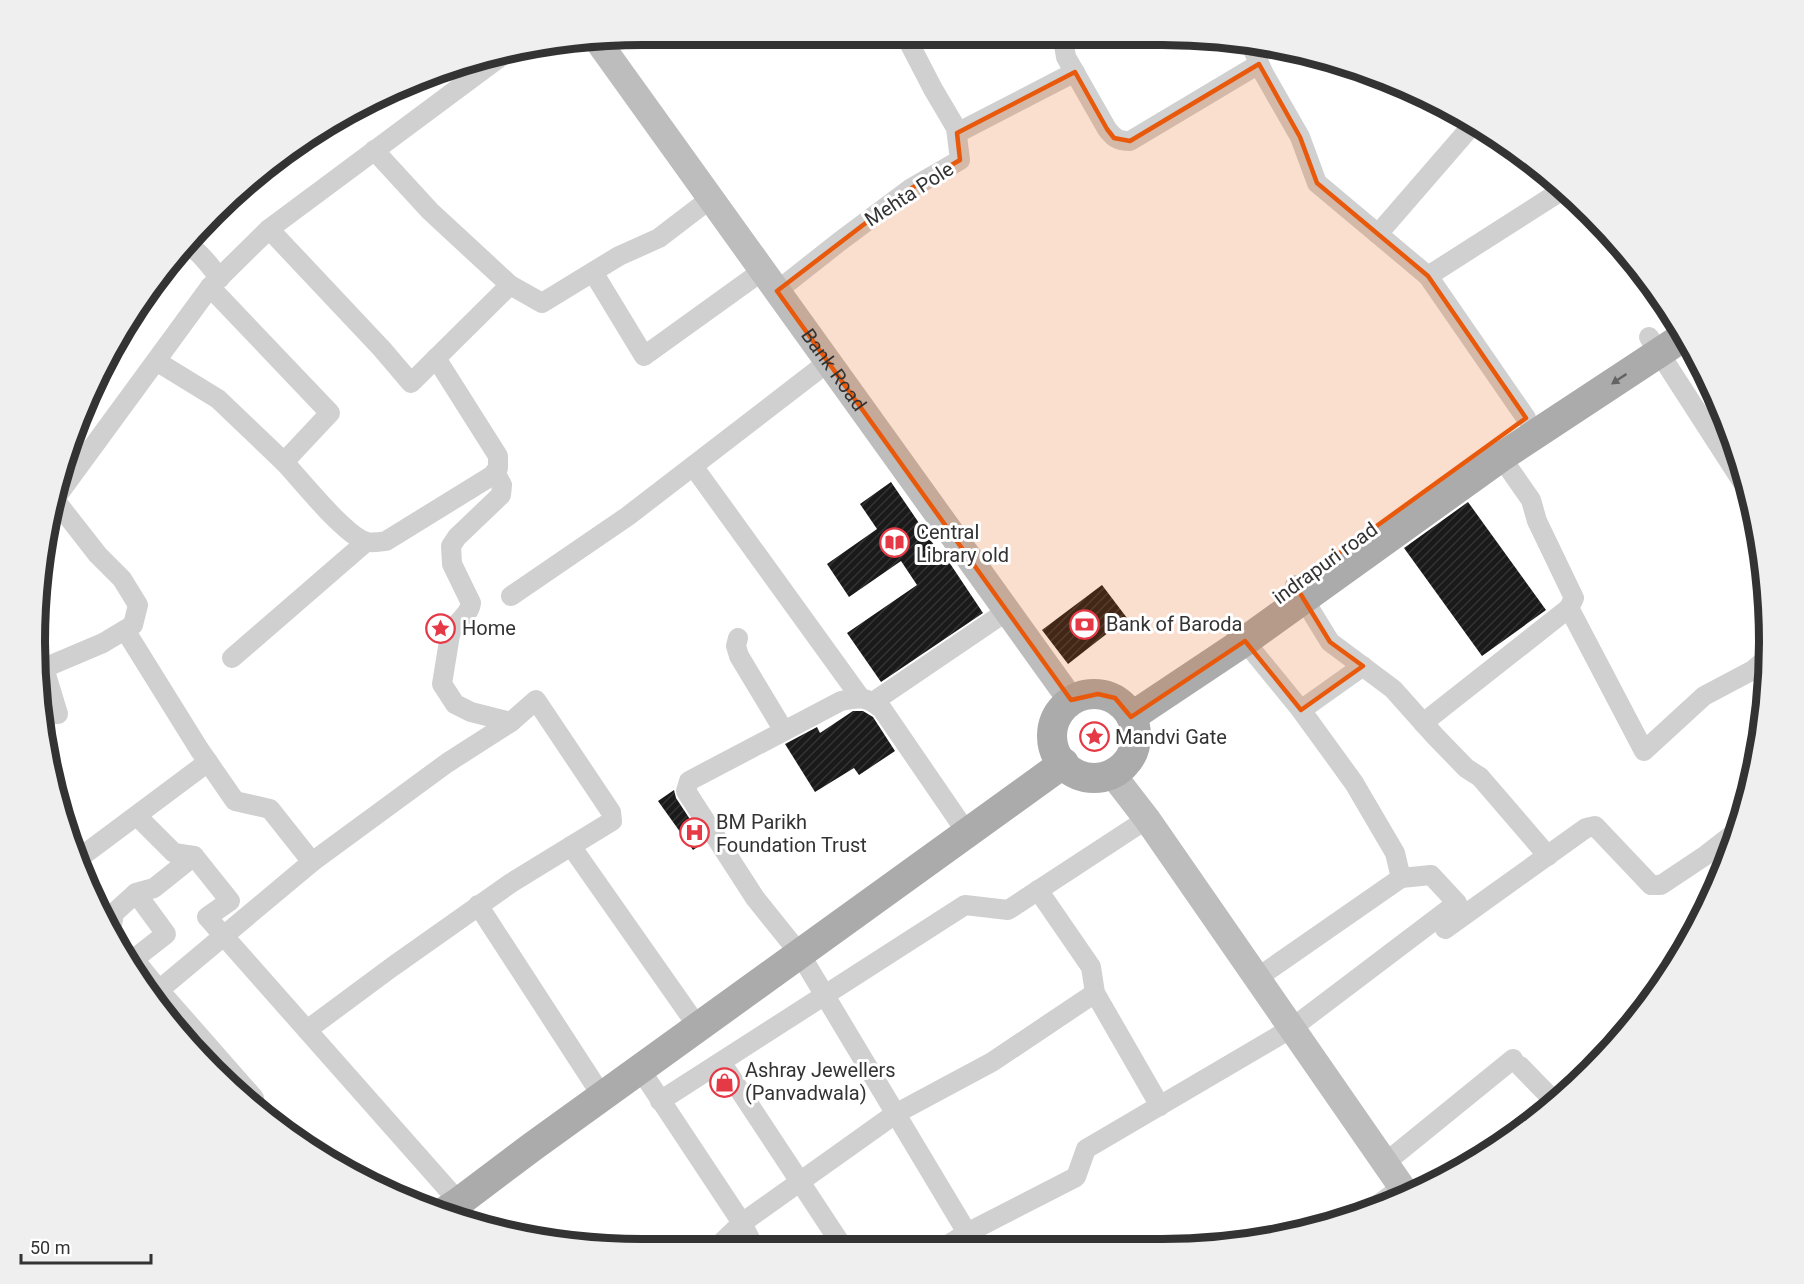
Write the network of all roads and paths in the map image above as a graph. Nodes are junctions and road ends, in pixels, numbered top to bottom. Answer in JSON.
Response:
{"nodes":[{"id":1,"x":910,"y":45,"type":"edge"},
{"id":2,"x":1063,"y":45,"type":"edge"},
{"id":3,"x":601,"y":46,"type":"edge"},
{"id":4,"x":1254,"y":52,"type":"edge"},
{"id":5,"x":490,"y":64,"type":"edge"},
{"id":6,"x":1259,"y":64,"type":"junction"},
{"id":7,"x":1075,"y":72,"type":"junction"},
{"id":8,"x":1468,"y":130,"type":"edge"},
{"id":9,"x":957,"y":133,"type":"junction"},
{"id":10,"x":374,"y":150,"type":"junction"},
{"id":11,"x":1556,"y":193,"type":"edge"},
{"id":12,"x":710,"y":199,"type":"junction"},
{"id":13,"x":269,"y":229,"type":"junction"},
{"id":14,"x":1378,"y":234,"type":"junction"},
{"id":15,"x":193,"y":248,"type":"edge"},
{"id":16,"x":593,"y":272,"type":"junction"},
{"id":17,"x":1428,"y":276,"type":"junction"},
{"id":18,"x":770,"y":281,"type":"junction"},
{"id":19,"x":215,"y":282,"type":"junction"},
{"id":20,"x":510,"y":285,"type":"junction"},
{"id":21,"x":1669,"y":328,"type":"edge"},
{"id":22,"x":1675,"y":338,"type":"edge"},
{"id":23,"x":1654,"y":345,"type":"junction"},
{"id":24,"x":436,"y":358,"type":"junction"},
{"id":25,"x":156,"y":361,"type":"junction"},
{"id":26,"x":828,"y":362,"type":"junction"},
{"id":27,"x":1526,"y":418,"type":"junction"},
{"id":28,"x":1501,"y":457,"type":"junction"},
{"id":29,"x":284,"y":462,"type":"junction"},
{"id":30,"x":693,"y":466,"type":"junction"},
{"id":31,"x":1732,"y":466,"type":"edge"},
{"id":32,"x":495,"y":472,"type":"junction"},
{"id":33,"x":65,"y":486,"type":"edge"},
{"id":34,"x":60,"y":507,"type":"edge"},
{"id":35,"x":366,"y":542,"type":"junction"},
{"id":36,"x":1299,"y":592,"type":"junction"},
{"id":37,"x":511,"y":596,"type":"dead end"},
{"id":38,"x":1569,"y":608,"type":"junction"},
{"id":39,"x":1007,"y":611,"type":"junction"},
{"id":40,"x":125,"y":630,"type":"junction"},
{"id":41,"x":1239,"y":635,"type":"junction"},
{"id":42,"x":738,"y":638,"type":"dead end"},
{"id":43,"x":232,"y":658,"type":"dead end"},
{"id":44,"x":1758,"y":665,"type":"edge"},
{"id":45,"x":1363,"y":666,"type":"junction"},
{"id":46,"x":46,"y":667,"type":"edge"},
{"id":47,"x":46,"y":674,"type":"edge"},
{"id":48,"x":866,"y":700,"type":"junction"},
{"id":49,"x":1071,"y":700,"type":"junction"},
{"id":50,"x":1126,"y":710,"type":"junction"},
{"id":51,"x":1301,"y":710,"type":"junction"},
{"id":52,"x":49,"y":714,"type":"edge"},
{"id":53,"x":511,"y":722,"type":"junction"},
{"id":54,"x":1423,"y":723,"type":"junction"},
{"id":55,"x":784,"y":731,"type":"junction"},
{"id":56,"x":208,"y":762,"type":"junction"},
{"id":57,"x":1064,"y":763,"type":"junction"},
{"id":58,"x":1113,"y":775,"type":"junction"},
{"id":59,"x":138,"y":816,"type":"junction"},
{"id":60,"x":1147,"y":819,"type":"junction"},
{"id":61,"x":967,"y":833,"type":"junction"},
{"id":62,"x":1725,"y":841,"type":"edge"},
{"id":63,"x":571,"y":846,"type":"junction"},
{"id":64,"x":84,"y":854,"type":"edge"},
{"id":65,"x":194,"y":856,"type":"junction"},
{"id":66,"x":1548,"y":856,"type":"junction"},
{"id":67,"x":312,"y":862,"type":"junction"},
{"id":68,"x":1401,"y":878,"type":"junction"},
{"id":69,"x":1038,"y":890,"type":"junction"},
{"id":70,"x":136,"y":893,"type":"junction"},
{"id":71,"x":478,"y":905,"type":"junction"},
{"id":72,"x":113,"y":918,"type":"edge"},
{"id":73,"x":222,"y":936,"type":"junction"},
{"id":74,"x":132,"y":951,"type":"edge"},
{"id":75,"x":800,"y":954,"type":"junction"},
{"id":76,"x":148,"y":977,"type":"edge"},
{"id":77,"x":1257,"y":978,"type":"junction"},
{"id":78,"x":159,"y":990,"type":"junction"},
{"id":79,"x":1095,"y":993,"type":"junction"},
{"id":80,"x":824,"y":994,"type":"junction"},
{"id":81,"x":698,"y":1028,"type":"junction"},
{"id":82,"x":308,"y":1030,"type":"junction"},
{"id":83,"x":1294,"y":1031,"type":"junction"},
{"id":84,"x":721,"y":1062,"type":"junction"},
{"id":85,"x":640,"y":1069,"type":"junction"},
{"id":86,"x":247,"y":1090,"type":"edge"},
{"id":87,"x":602,"y":1096,"type":"junction"},
{"id":88,"x":1549,"y":1096,"type":"edge"},
{"id":89,"x":660,"y":1101,"type":"junction"},
{"id":90,"x":1160,"y":1106,"type":"junction"},
{"id":91,"x":895,"y":1114,"type":"junction"},
{"id":92,"x":1385,"y":1163,"type":"junction"},
{"id":93,"x":800,"y":1181,"type":"junction"},
{"id":94,"x":1403,"y":1188,"type":"edge"},
{"id":95,"x":451,"y":1207,"type":"edge"},
{"id":96,"x":742,"y":1223,"type":"junction"},
{"id":97,"x":725,"y":1239,"type":"edge"},
{"id":98,"x":750,"y":1239,"type":"edge"},
{"id":99,"x":838,"y":1239,"type":"edge"},
{"id":100,"x":971,"y":1239,"type":"edge"}],
"edges":[{"from":1,"to":9,"type":"street","name":"Mehta Pole"},
{"from":2,"to":7,"type":"street"},
{"from":3,"to":12,"type":"main road","name":"Bank Road"},
{"from":4,"to":6,"type":"street"},
{"from":5,"to":10,"type":"street"},
{"from":6,"to":7,"type":"street"},
{"from":6,"to":14,"type":"street"},
{"from":7,"to":9,"type":"street"},
{"from":8,"to":14,"type":"street"},
{"from":9,"to":18,"type":"street","name":"Mehta Pole"},
{"from":10,"to":13,"type":"street"},
{"from":10,"to":20,"type":"street"},
{"from":11,"to":17,"type":"street"},
{"from":12,"to":16,"type":"street"},
{"from":12,"to":18,"type":"main road","name":"Bank Road"},
{"from":13,"to":19,"type":"street"},
{"from":13,"to":24,"type":"street"},
{"from":14,"to":17,"type":"street"},
{"from":15,"to":19,"type":"street"},
{"from":16,"to":18,"type":"street"},
{"from":16,"to":20,"type":"street"},
{"from":17,"to":27,"type":"street"},
{"from":18,"to":26,"type":"main road","name":"Bank Road"},
{"from":19,"to":25,"type":"street"},
{"from":19,"to":29,"type":"street"},
{"from":20,"to":24,"type":"street"},
{"from":21,"to":23,"type":"main road"},
{"from":22,"to":23,"type":"main road"},
{"from":23,"to":27,"type":"main road","name":"indrapuri road"},
{"from":23,"to":28,"type":"main road","one_way":true},
{"from":23,"to":31,"type":"street"},
{"from":24,"to":32,"type":"street"},
{"from":25,"to":29,"type":"street"},
{"from":25,"to":33,"type":"street"},
{"from":26,"to":30,"type":"street"},
{"from":26,"to":39,"type":"main road","name":"Bank Road"},
{"from":27,"to":36,"type":"main road","name":"indrapuri road"},
{"from":28,"to":36,"type":"main road"},
{"from":28,"to":38,"type":"street"},
{"from":29,"to":35,"type":"street"},
{"from":30,"to":37,"type":"street"},
{"from":30,"to":48,"type":"street"},
{"from":32,"to":35,"type":"street"},
{"from":32,"to":53,"type":"street"},
{"from":34,"to":40,"type":"street"},
{"from":35,"to":43,"type":"street"},
{"from":36,"to":41,"type":"main road","name":"indrapuri road"},
{"from":36,"to":45,"type":"street"},
{"from":38,"to":44,"type":"street"},
{"from":38,"to":54,"type":"street"},
{"from":39,"to":48,"type":"street"},
{"from":39,"to":49,"type":"main road","name":"Bank Road"},
{"from":40,"to":46,"type":"street"},
{"from":40,"to":56,"type":"street"},
{"from":41,"to":50,"type":"main road","name":"indrapuri road"},
{"from":41,"to":51,"type":"street"},
{"from":42,"to":55,"type":"street"},
{"from":45,"to":51,"type":"street"},
{"from":45,"to":54,"type":"street"},
{"from":47,"to":52,"type":"street"},
{"from":48,"to":55,"type":"street"},
{"from":48,"to":61,"type":"street"},
{"from":49,"to":50,"type":"main road"},
{"from":49,"to":57,"type":"main road"},
{"from":50,"to":58,"type":"main road"},
{"from":51,"to":68,"type":"street"},
{"from":53,"to":63,"type":"street"},
{"from":53,"to":67,"type":"street"},
{"from":54,"to":66,"type":"street"},
{"from":55,"to":75,"type":"street"},
{"from":56,"to":59,"type":"street"},
{"from":56,"to":67,"type":"street"},
{"from":57,"to":58,"type":"main road"},
{"from":57,"to":61,"type":"main road"},
{"from":58,"to":60,"type":"main road"},
{"from":59,"to":64,"type":"street"},
{"from":59,"to":65,"type":"street"},
{"from":60,"to":69,"type":"street"},
{"from":60,"to":77,"type":"main road"},
{"from":61,"to":75,"type":"main road"},
{"from":62,"to":66,"type":"street"},
{"from":63,"to":71,"type":"street"},
{"from":63,"to":81,"type":"street"},
{"from":65,"to":70,"type":"street"},
{"from":65,"to":73,"type":"street"},
{"from":66,"to":83,"type":"street"},
{"from":67,"to":73,"type":"street"},
{"from":68,"to":77,"type":"street"},
{"from":68,"to":83,"type":"street"},
{"from":69,"to":79,"type":"street"},
{"from":69,"to":80,"type":"street"},
{"from":70,"to":72,"type":"street"},
{"from":70,"to":74,"type":"street"},
{"from":71,"to":82,"type":"street"},
{"from":71,"to":87,"type":"street"},
{"from":73,"to":78,"type":"street"},
{"from":73,"to":82,"type":"street"},
{"from":75,"to":80,"type":"street"},
{"from":75,"to":81,"type":"main road"},
{"from":76,"to":78,"type":"street"},
{"from":77,"to":83,"type":"main road"},
{"from":78,"to":86,"type":"street"},
{"from":79,"to":90,"type":"street"},
{"from":79,"to":91,"type":"street"},
{"from":80,"to":84,"type":"street"},
{"from":80,"to":91,"type":"street"},
{"from":81,"to":85,"type":"main road"},
{"from":82,"to":95,"type":"street"},
{"from":83,"to":90,"type":"street"},
{"from":83,"to":92,"type":"main road"},
{"from":84,"to":89,"type":"street"},
{"from":84,"to":93,"type":"street"},
{"from":85,"to":87,"type":"main road"},
{"from":85,"to":89,"type":"street"},
{"from":87,"to":95,"type":"main road"},
{"from":88,"to":92,"type":"street"},
{"from":89,"to":96,"type":"street"},
{"from":90,"to":100,"type":"street"},
{"from":91,"to":93,"type":"street"},
{"from":91,"to":100,"type":"street"},
{"from":92,"to":94,"type":"main road"},
{"from":93,"to":96,"type":"street"},
{"from":93,"to":99,"type":"street"},
{"from":96,"to":97,"type":"street"},
{"from":96,"to":98,"type":"street"}]}
